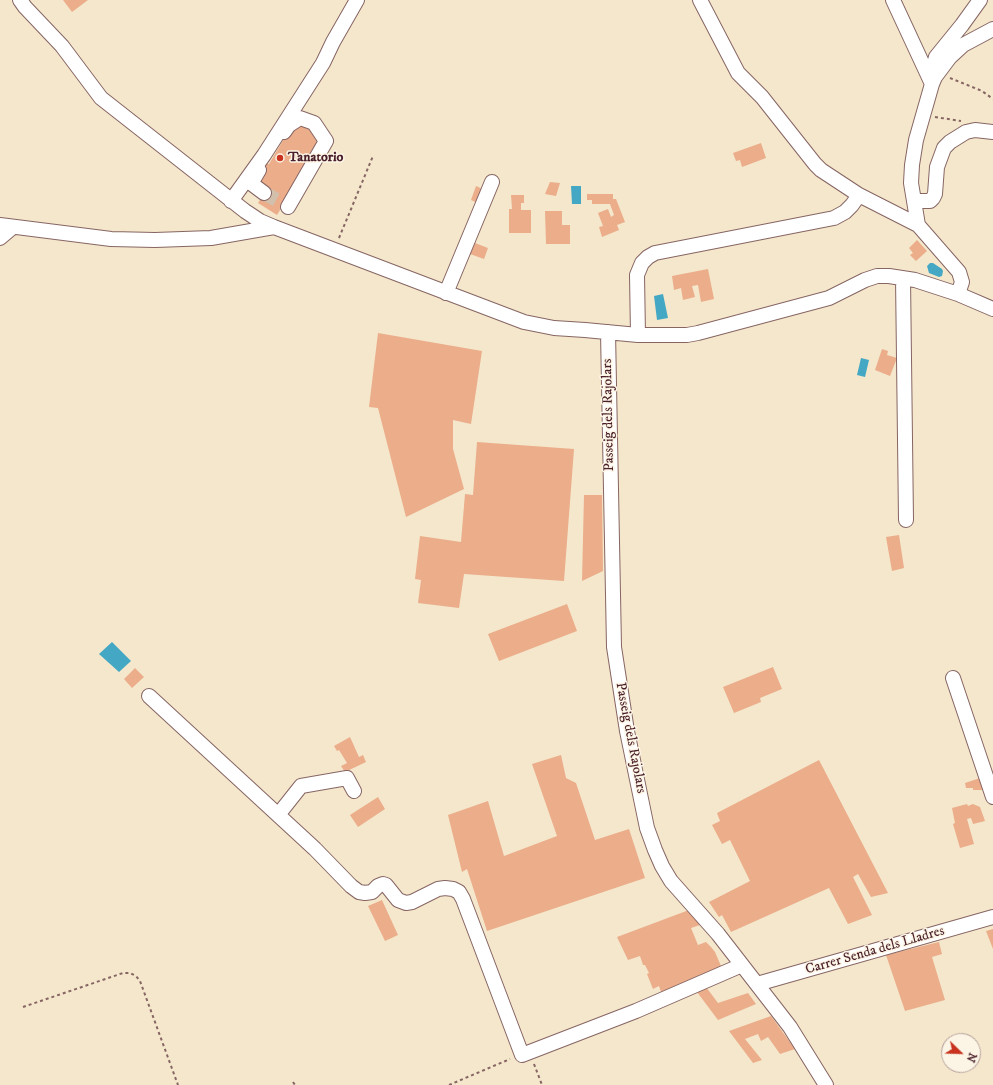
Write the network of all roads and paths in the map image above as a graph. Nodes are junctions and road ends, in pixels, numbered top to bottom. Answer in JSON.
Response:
{"nodes":[{"id":1,"x":20,"y":0,"type":"edge"},
{"id":2,"x":356,"y":0,"type":"edge"},
{"id":3,"x":700,"y":0,"type":"edge"},
{"id":4,"x":893,"y":0,"type":"edge"},
{"id":5,"x":980,"y":0,"type":"edge"},
{"id":6,"x":993,"y":29,"type":"edge"},
{"id":7,"x":935,"y":78,"type":"junction"},
{"id":8,"x":993,"y":99,"type":"edge"},
{"id":9,"x":923,"y":117,"type":"junction"},
{"id":10,"x":964,"y":122,"type":"dead end"},
{"id":11,"x":993,"y":132,"type":"edge"},
{"id":12,"x":373,"y":156,"type":"dead end"},
{"id":13,"x":492,"y":182,"type":"dead end"},
{"id":14,"x":264,"y":192,"type":"tunnel mouth"},
{"id":15,"x":859,"y":195,"type":"junction"},
{"id":16,"x":231,"y":201,"type":"junction"},
{"id":17,"x":914,"y":201,"type":"junction"},
{"id":18,"x":918,"y":225,"type":"junction"},
{"id":19,"x":6,"y":226,"type":"edge"},
{"id":20,"x":276,"y":227,"type":"junction"},
{"id":21,"x":0,"y":238,"type":"edge"},
{"id":22,"x":335,"y":251,"type":"junction"},
{"id":23,"x":903,"y":278,"type":"junction"},
{"id":24,"x":446,"y":293,"type":"junction"},
{"id":25,"x":958,"y":294,"type":"junction"},
{"id":26,"x":993,"y":309,"type":"edge"},
{"id":27,"x":608,"y":332,"type":"junction"},
{"id":28,"x":638,"y":335,"type":"junction"},
{"id":29,"x":906,"y":520,"type":"dead end"},
{"id":30,"x":954,"y":678,"type":"dead end"},
{"id":31,"x":149,"y":696,"type":"dead end"},
{"id":32,"x":354,"y":791,"type":"dead end"},
{"id":33,"x":993,"y":797,"type":"edge"},
{"id":34,"x":278,"y":815,"type":"junction"},
{"id":35,"x":993,"y":917,"type":"edge"},
{"id":36,"x":742,"y":965,"type":"junction"},
{"id":37,"x":757,"y":984,"type":"junction"},
{"id":38,"x":23,"y":1006,"type":"dead end"},
{"id":39,"x":526,"y":1053,"type":"junction"},
{"id":40,"x":294,"y":1082,"type":"dead end"},
{"id":41,"x":178,"y":1085,"type":"edge"},
{"id":42,"x":295,"y":1085,"type":"edge"},
{"id":43,"x":449,"y":1085,"type":"edge"},
{"id":44,"x":542,"y":1085,"type":"edge"},
{"id":45,"x":826,"y":1085,"type":"edge"}],
"edges":[{"from":1,"to":16,"type":"street"},
{"from":2,"to":16,"type":"street"},
{"from":3,"to":15,"type":"street"},
{"from":4,"to":7,"type":"street"},
{"from":5,"to":7,"type":"street"},
{"from":6,"to":7,"type":"street"},
{"from":7,"to":8,"type":"path"},
{"from":7,"to":9,"type":"street"},
{"from":9,"to":10,"type":"path"},
{"from":9,"to":17,"type":"street"},
{"from":11,"to":17,"type":"street"},
{"from":12,"to":22,"type":"path"},
{"from":13,"to":24,"type":"street"},
{"from":14,"to":20,"type":"street"},
{"from":15,"to":18,"type":"street"},
{"from":15,"to":28,"type":"street"},
{"from":16,"to":20,"type":"street"},
{"from":17,"to":18,"type":"street"},
{"from":18,"to":25,"type":"street"},
{"from":19,"to":20,"type":"street"},
{"from":19,"to":21,"type":"street"},
{"from":20,"to":22,"type":"street"},
{"from":22,"to":24,"type":"street"},
{"from":23,"to":25,"type":"street"},
{"from":23,"to":28,"type":"street"},
{"from":23,"to":29,"type":"street"},
{"from":24,"to":27,"type":"street"},
{"from":25,"to":26,"type":"street"},
{"from":27,"to":28,"type":"street"},
{"from":27,"to":36,"type":"street","name":"Passeig dels Rajolars"},
{"from":30,"to":33,"type":"street"},
{"from":31,"to":34,"type":"street"},
{"from":32,"to":34,"type":"street"},
{"from":34,"to":39,"type":"street"},
{"from":35,"to":37,"type":"street","name":"Carrer Senda dels Lladres"},
{"from":36,"to":37,"type":"street","name":"Passeig dels Rajolars"},
{"from":36,"to":39,"type":"street"},
{"from":37,"to":45,"type":"street","name":"Passeig dels Rajolars"},
{"from":38,"to":41,"type":"path"},
{"from":39,"to":43,"type":"path"},
{"from":39,"to":44,"type":"path"},
{"from":40,"to":42,"type":"path"}]}
